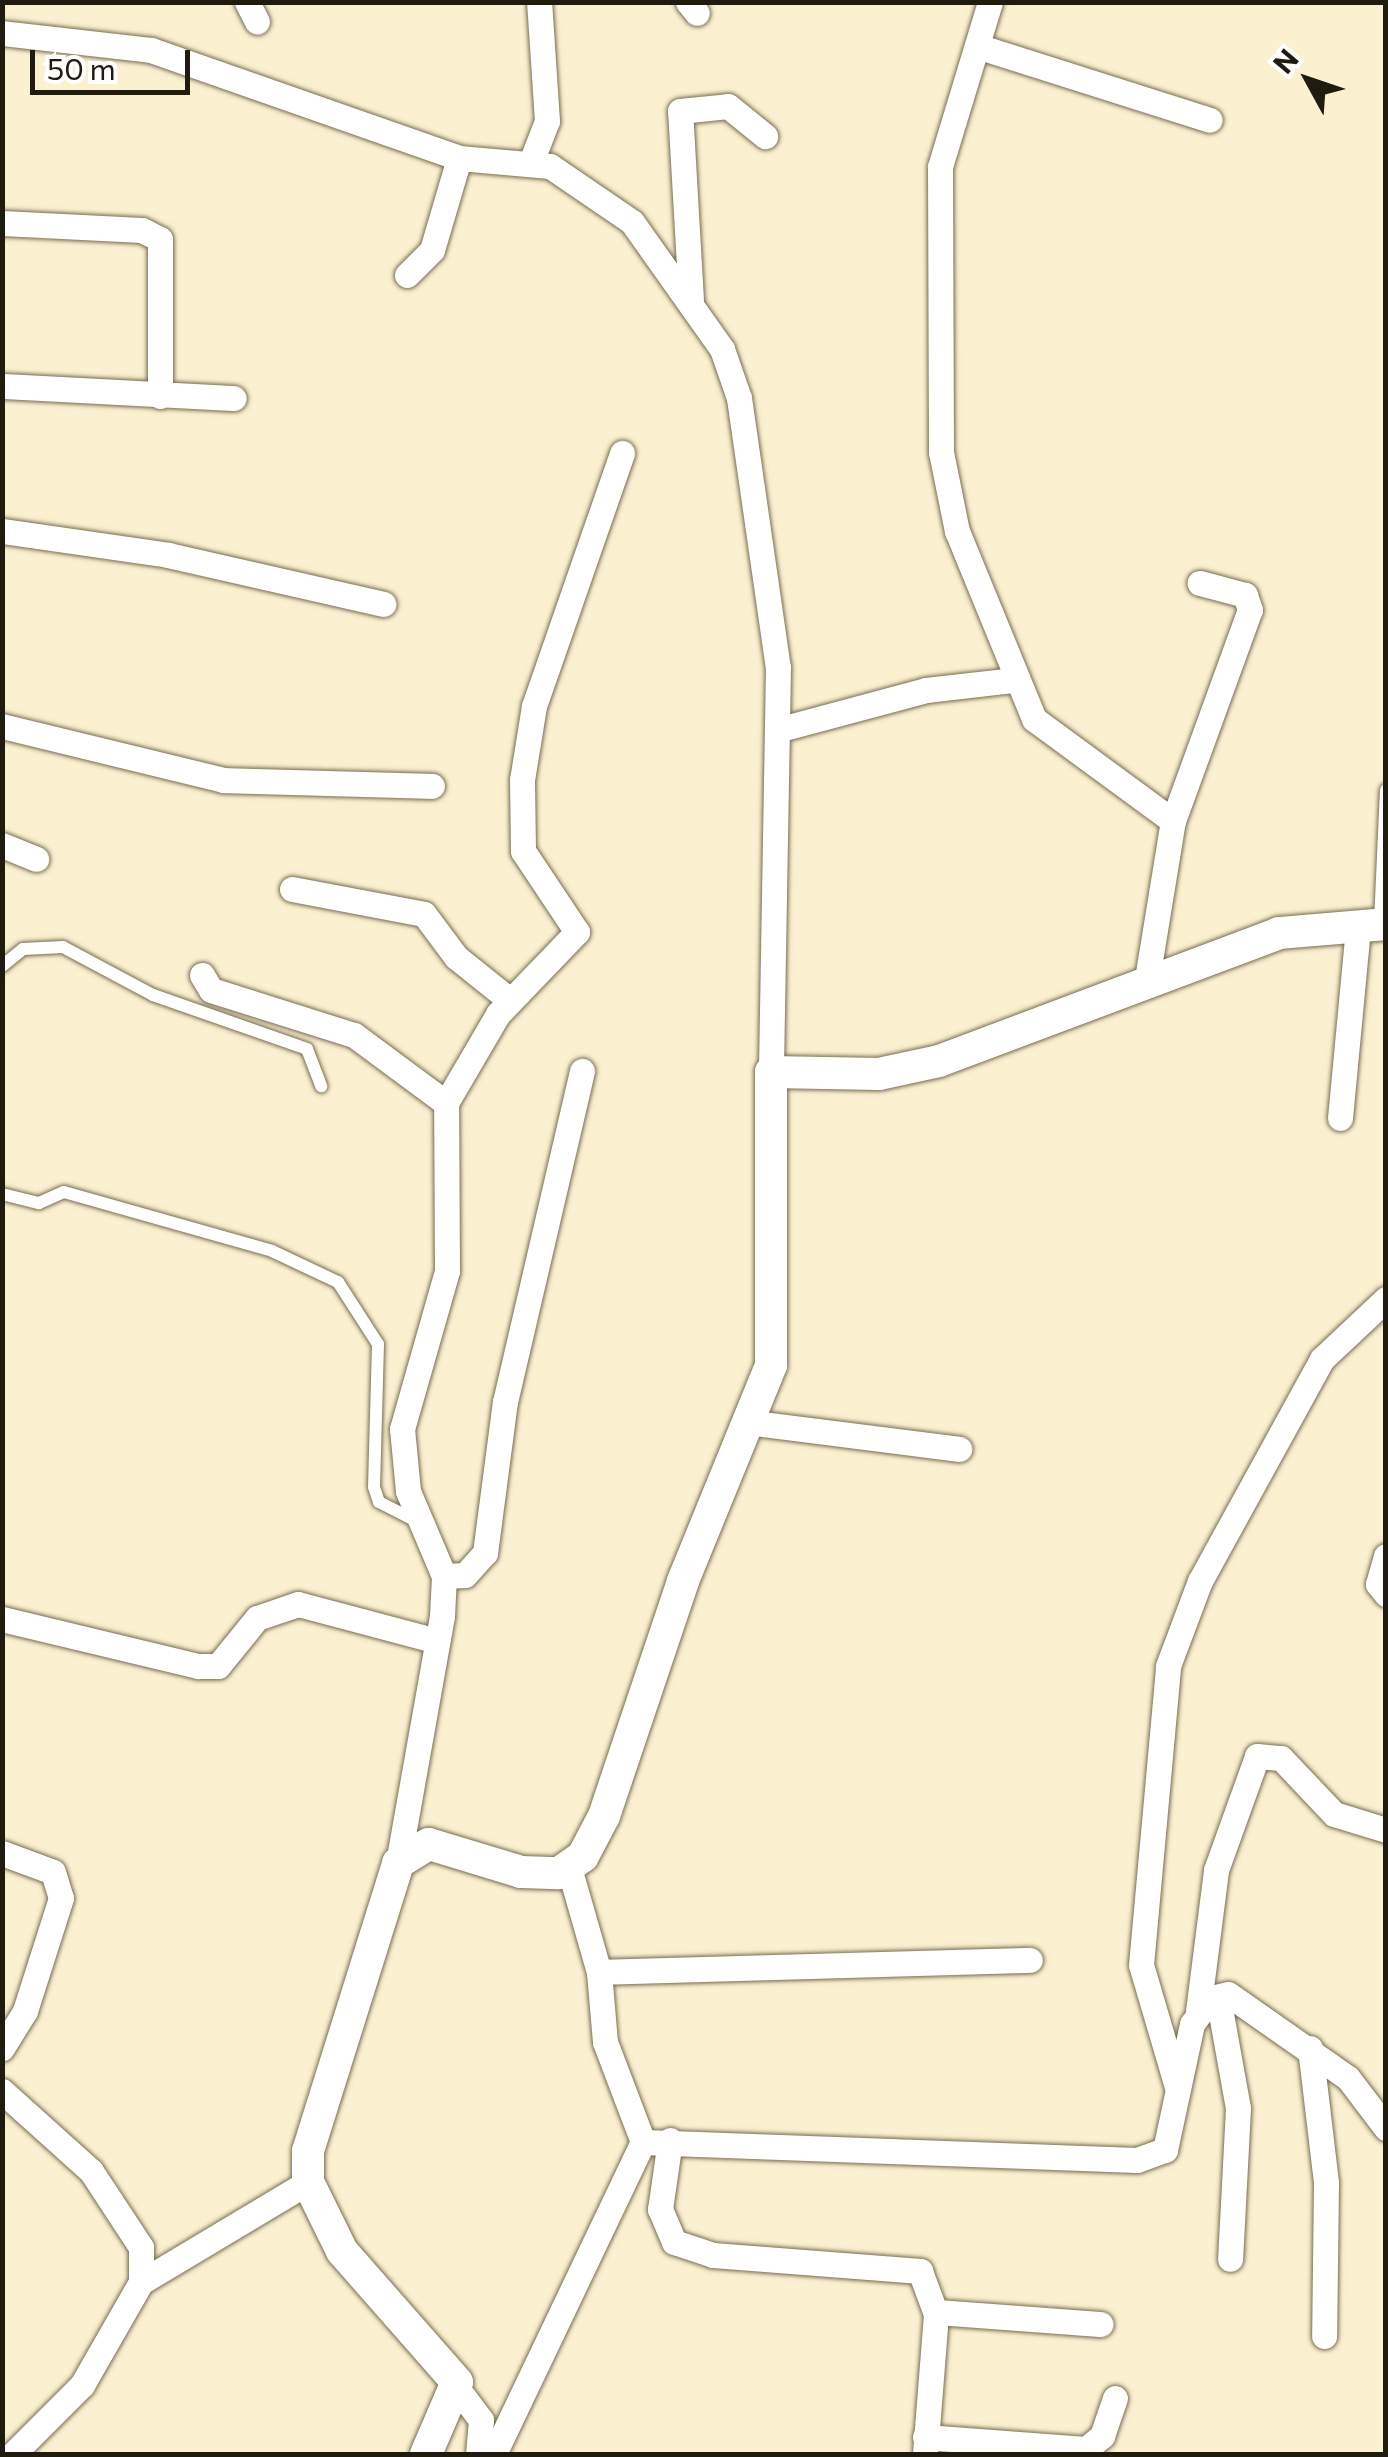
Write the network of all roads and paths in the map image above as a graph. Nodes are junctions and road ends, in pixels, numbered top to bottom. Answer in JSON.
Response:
{"nodes":[{"id":1,"x":539,"y":2,"type":"edge"},
{"id":2,"x":990,"y":2,"type":"edge"},
{"id":3,"x":2,"y":33,"type":"edge"},
{"id":4,"x":977,"y":46,"type":"junction"},
{"id":5,"x":1210,"y":120,"type":"dead end"},
{"id":6,"x":766,"y":136,"type":"dead end"},
{"id":7,"x":459,"y":158,"type":"junction"},
{"id":8,"x":531,"y":162,"type":"junction"},
{"id":9,"x":2,"y":223,"type":"edge"},
{"id":10,"x":408,"y":275,"type":"dead end"},
{"id":11,"x":691,"y":306,"type":"junction"},
{"id":12,"x":2,"y":386,"type":"edge"},
{"id":13,"x":160,"y":396,"type":"junction"},
{"id":14,"x":234,"y":398,"type":"dead end"},
{"id":15,"x":622,"y":453,"type":"dead end"},
{"id":16,"x":2,"y":531,"type":"edge"},
{"id":17,"x":1200,"y":582,"type":"dead end"},
{"id":18,"x":384,"y":604,"type":"dead end"},
{"id":19,"x":1014,"y":680,"type":"junction"},
{"id":20,"x":2,"y":726,"type":"edge"},
{"id":21,"x":777,"y":730,"type":"junction"},
{"id":22,"x":432,"y":786,"type":"dead end"},
{"id":23,"x":1386,"y":790,"type":"edge"},
{"id":24,"x":1173,"y":821,"type":"junction"},
{"id":25,"x":2,"y":845,"type":"edge"},
{"id":26,"x":36,"y":859,"type":"dead end"},
{"id":27,"x":292,"y":889,"type":"dead end"},
{"id":28,"x":1375,"y":925,"type":"edge"},
{"id":29,"x":2,"y":966,"type":"edge"},
{"id":30,"x":202,"y":975,"type":"dead end"},
{"id":31,"x":1147,"y":979,"type":"junction"},
{"id":32,"x":511,"y":1002,"type":"junction"},
{"id":33,"x":582,"y":1071,"type":"dead end"},
{"id":34,"x":771,"y":1072,"type":"junction"},
{"id":35,"x":320,"y":1086,"type":"dead end"},
{"id":36,"x":446,"y":1103,"type":"junction"},
{"id":37,"x":1340,"y":1118,"type":"dead end"},
{"id":38,"x":2,"y":1194,"type":"edge"},
{"id":39,"x":1386,"y":1299,"type":"edge"},
{"id":40,"x":754,"y":1423,"type":"junction"},
{"id":41,"x":959,"y":1449,"type":"dead end"},
{"id":42,"x":422,"y":1524,"type":"junction"},
{"id":43,"x":1386,"y":1556,"type":"edge"},
{"id":44,"x":444,"y":1576,"type":"junction"},
{"id":45,"x":1386,"y":1594,"type":"edge"},
{"id":46,"x":2,"y":1619,"type":"edge"},
{"id":47,"x":437,"y":1641,"type":"junction"},
{"id":48,"x":1386,"y":1830,"type":"edge"},
{"id":49,"x":2,"y":1853,"type":"edge"},
{"id":50,"x":398,"y":1863,"type":"junction"},
{"id":51,"x":570,"y":1870,"type":"junction"},
{"id":52,"x":1030,"y":1960,"type":"dead end"},
{"id":53,"x":599,"y":1972,"type":"junction"},
{"id":54,"x":1208,"y":2004,"type":"junction"},
{"id":55,"x":2,"y":2048,"type":"edge"},
{"id":56,"x":1310,"y":2048,"type":"junction"},
{"id":57,"x":1177,"y":2087,"type":"junction"},
{"id":58,"x":2,"y":2091,"type":"edge"},
{"id":59,"x":1386,"y":2128,"type":"edge"},
{"id":60,"x":670,"y":2140,"type":"junction"},
{"id":61,"x":644,"y":2142,"type":"junction"},
{"id":62,"x":308,"y":2182,"type":"junction"},
{"id":63,"x":1230,"y":2259,"type":"dead end"},
{"id":64,"x":140,"y":2282,"type":"junction"},
{"id":65,"x":936,"y":2312,"type":"junction"},
{"id":66,"x":1100,"y":2324,"type":"dead end"},
{"id":67,"x":1324,"y":2336,"type":"dead end"},
{"id":68,"x":460,"y":2392,"type":"junction"},
{"id":69,"x":1115,"y":2398,"type":"dead end"},
{"id":70,"x":925,"y":2446,"type":"edge"},
{"id":71,"x":13,"y":2454,"type":"edge"},
{"id":72,"x":426,"y":2454,"type":"edge"},
{"id":73,"x":478,"y":2454,"type":"edge"},
{"id":74,"x":494,"y":2454,"type":"edge"}],
"edges":[{"from":1,"to":8,"type":"street"},
{"from":2,"to":4,"type":"street"},
{"from":3,"to":7,"type":"street"},
{"from":4,"to":5,"type":"street"},
{"from":4,"to":19,"type":"street"},
{"from":6,"to":11,"type":"street"},
{"from":7,"to":8,"type":"street"},
{"from":7,"to":10,"type":"street"},
{"from":8,"to":11,"type":"street"},
{"from":9,"to":13,"type":"street"},
{"from":11,"to":21,"type":"street"},
{"from":12,"to":13,"type":"street"},
{"from":13,"to":14,"type":"street"},
{"from":15,"to":32,"type":"street"},
{"from":16,"to":18,"type":"street"},
{"from":17,"to":24,"type":"street"},
{"from":19,"to":21,"type":"street"},
{"from":19,"to":24,"type":"street"},
{"from":20,"to":22,"type":"street"},
{"from":21,"to":34,"type":"street"},
{"from":23,"to":28,"type":"lane"},
{"from":24,"to":31,"type":"street"},
{"from":25,"to":26,"type":"street"},
{"from":27,"to":32,"type":"street"},
{"from":28,"to":31,"type":"street"},
{"from":28,"to":37,"type":"street"},
{"from":29,"to":35,"type":"lane"},
{"from":30,"to":36,"type":"street"},
{"from":31,"to":34,"type":"street"},
{"from":32,"to":36,"type":"street"},
{"from":33,"to":44,"type":"street"},
{"from":34,"to":40,"type":"street"},
{"from":36,"to":42,"type":"street"},
{"from":38,"to":42,"type":"lane"},
{"from":39,"to":57,"type":"street"},
{"from":40,"to":41,"type":"street"},
{"from":40,"to":51,"type":"street"},
{"from":42,"to":44,"type":"street"},
{"from":43,"to":45,"type":"street"},
{"from":44,"to":47,"type":"street"},
{"from":46,"to":47,"type":"street"},
{"from":47,"to":50,"type":"street"},
{"from":48,"to":54,"type":"street"},
{"from":49,"to":55,"type":"street"},
{"from":50,"to":51,"type":"street"},
{"from":50,"to":62,"type":"street"},
{"from":51,"to":53,"type":"street"},
{"from":52,"to":53,"type":"street"},
{"from":53,"to":61,"type":"street"},
{"from":54,"to":56,"type":"street"},
{"from":54,"to":57,"type":"street"},
{"from":54,"to":63,"type":"street"},
{"from":56,"to":59,"type":"street"},
{"from":56,"to":67,"type":"street"},
{"from":57,"to":60,"type":"street"},
{"from":58,"to":64,"type":"street"},
{"from":60,"to":61,"type":"street"},
{"from":60,"to":65,"type":"street"},
{"from":61,"to":74,"type":"street"},
{"from":62,"to":64,"type":"street"},
{"from":62,"to":68,"type":"street"},
{"from":64,"to":71,"type":"street"},
{"from":65,"to":66,"type":"street"},
{"from":65,"to":70,"type":"street"},
{"from":68,"to":72,"type":"street"},
{"from":68,"to":73,"type":"street"},
{"from":69,"to":70,"type":"street"}]}
